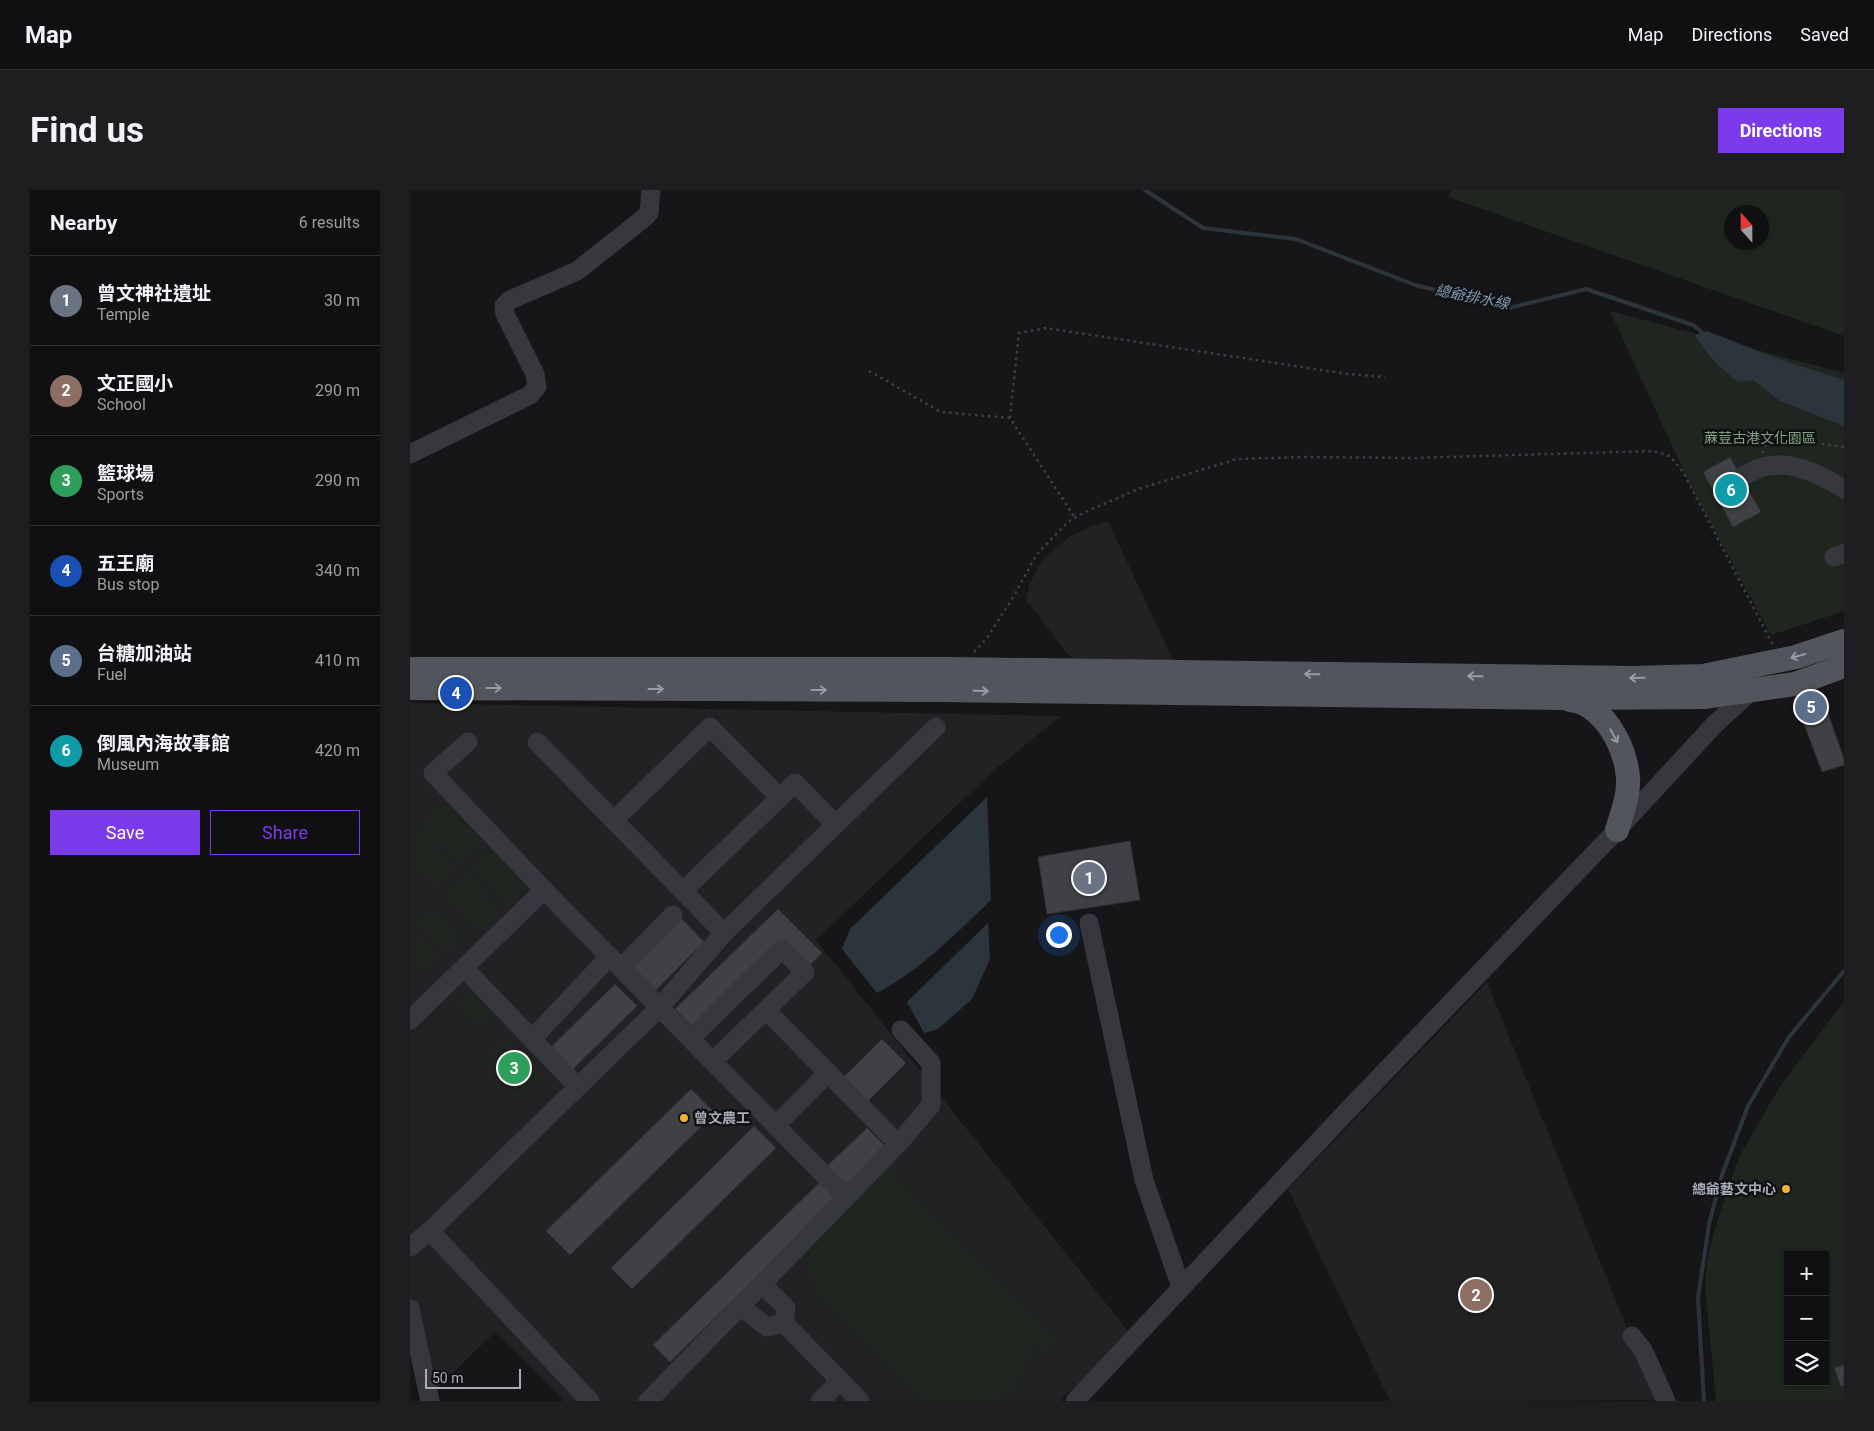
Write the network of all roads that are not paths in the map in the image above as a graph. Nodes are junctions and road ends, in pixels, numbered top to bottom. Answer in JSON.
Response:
{"nodes":[{"id":1,"x":651,"y":190,"type":"edge"},
{"id":2,"x":410,"y":454,"type":"edge"},
{"id":3,"x":1742,"y":477,"type":"dead end"},
{"id":4,"x":1844,"y":489,"type":"edge"},
{"id":5,"x":1844,"y":641,"type":"edge"},
{"id":6,"x":1752,"y":666,"type":"junction"},
{"id":7,"x":1844,"y":666,"type":"edge"},
{"id":8,"x":410,"y":669,"type":"edge"},
{"id":9,"x":410,"y":688,"type":"edge"},
{"id":10,"x":1750,"y":691,"type":"junction"},
{"id":11,"x":1564,"y":698,"type":"junction"},
{"id":12,"x":936,"y":727,"type":"dead end"},
{"id":13,"x":468,"y":742,"type":"dead end"},
{"id":14,"x":537,"y":742,"type":"dead end"},
{"id":15,"x":780,"y":798,"type":"junction"},
{"id":16,"x":614,"y":820,"type":"junction"},
{"id":17,"x":836,"y":824,"type":"junction"},
{"id":18,"x":1617,"y":830,"type":"junction"},
{"id":19,"x":544,"y":890,"type":"junction"},
{"id":20,"x":683,"y":892,"type":"junction"},
{"id":21,"x":673,"y":915,"type":"dead end"},
{"id":22,"x":1089,"y":923,"type":"dead end"},
{"id":23,"x":724,"y":933,"type":"junction"},
{"id":24,"x":616,"y":962,"type":"junction"},
{"id":25,"x":464,"y":968,"type":"junction"},
{"id":26,"x":660,"y":1007,"type":"junction"},
{"id":27,"x":766,"y":1010,"type":"junction"},
{"id":28,"x":410,"y":1020,"type":"edge"},
{"id":29,"x":900,"y":1030,"type":"dead end"},
{"id":30,"x":690,"y":1038,"type":"junction"},
{"id":31,"x":532,"y":1039,"type":"junction"},
{"id":32,"x":713,"y":1061,"type":"junction"},
{"id":33,"x":828,"y":1073,"type":"junction"},
{"id":34,"x":578,"y":1087,"type":"junction"},
{"id":35,"x":776,"y":1126,"type":"junction"},
{"id":36,"x":898,"y":1144,"type":"junction"},
{"id":37,"x":846,"y":1197,"type":"junction"},
{"id":38,"x":430,"y":1232,"type":"junction"},
{"id":39,"x":410,"y":1247,"type":"edge"},
{"id":40,"x":762,"y":1284,"type":"junction"},
{"id":41,"x":1181,"y":1287,"type":"junction"},
{"id":42,"x":740,"y":1306,"type":"junction"},
{"id":43,"x":410,"y":1309,"type":"edge"},
{"id":44,"x":784,"y":1323,"type":"junction"},
{"id":45,"x":1632,"y":1336,"type":"dead end"},
{"id":46,"x":840,"y":1381,"type":"junction"},
{"id":47,"x":1086,"y":1397,"type":"edge"},
{"id":48,"x":430,"y":1401,"type":"edge"},
{"id":49,"x":590,"y":1401,"type":"edge"},
{"id":50,"x":648,"y":1401,"type":"edge"},
{"id":51,"x":820,"y":1401,"type":"edge"},
{"id":52,"x":860,"y":1401,"type":"edge"},
{"id":53,"x":1666,"y":1401,"type":"edge"}],
"edges":[{"from":1,"to":2,"type":"street"},
{"from":3,"to":4,"type":"street"},
{"from":5,"to":6,"type":"main road","one_way":true},
{"from":6,"to":8,"type":"main road","one_way":true},
{"from":6,"to":10,"type":"street"},
{"from":7,"to":10,"type":"main road"},
{"from":9,"to":11,"type":"main road","one_way":true},
{"from":10,"to":11,"type":"main road"},
{"from":10,"to":18,"type":"street"},
{"from":11,"to":18,"type":"main road","one_way":true},
{"from":12,"to":17,"type":"street"},
{"from":13,"to":19,"type":"street"},
{"from":14,"to":16,"type":"street"},
{"from":15,"to":16,"type":"street"},
{"from":15,"to":17,"type":"street"},
{"from":15,"to":20,"type":"street"},
{"from":16,"to":20,"type":"street"},
{"from":17,"to":23,"type":"street"},
{"from":18,"to":41,"type":"street"},
{"from":19,"to":24,"type":"street"},
{"from":19,"to":25,"type":"street"},
{"from":20,"to":23,"type":"street"},
{"from":21,"to":24,"type":"street"},
{"from":22,"to":41,"type":"street"},
{"from":23,"to":26,"type":"street"},
{"from":24,"to":26,"type":"street"},
{"from":24,"to":31,"type":"street"},
{"from":25,"to":28,"type":"street"},
{"from":25,"to":31,"type":"street"},
{"from":26,"to":30,"type":"street"},
{"from":26,"to":34,"type":"street"},
{"from":27,"to":30,"type":"street"},
{"from":27,"to":32,"type":"street"},
{"from":27,"to":33,"type":"street"},
{"from":29,"to":36,"type":"street"},
{"from":30,"to":32,"type":"street"},
{"from":31,"to":34,"type":"street"},
{"from":32,"to":35,"type":"street"},
{"from":33,"to":35,"type":"street"},
{"from":33,"to":36,"type":"street"},
{"from":34,"to":38,"type":"street"},
{"from":35,"to":37,"type":"street"},
{"from":36,"to":37,"type":"street"},
{"from":37,"to":40,"type":"street"},
{"from":38,"to":39,"type":"street"},
{"from":38,"to":49,"type":"street"},
{"from":40,"to":42,"type":"street"},
{"from":40,"to":44,"type":"street"},
{"from":41,"to":47,"type":"street"},
{"from":42,"to":44,"type":"street"},
{"from":42,"to":50,"type":"street"},
{"from":43,"to":48,"type":"street"},
{"from":44,"to":46,"type":"street"},
{"from":45,"to":53,"type":"street"},
{"from":46,"to":51,"type":"street"},
{"from":46,"to":52,"type":"street"}]}
